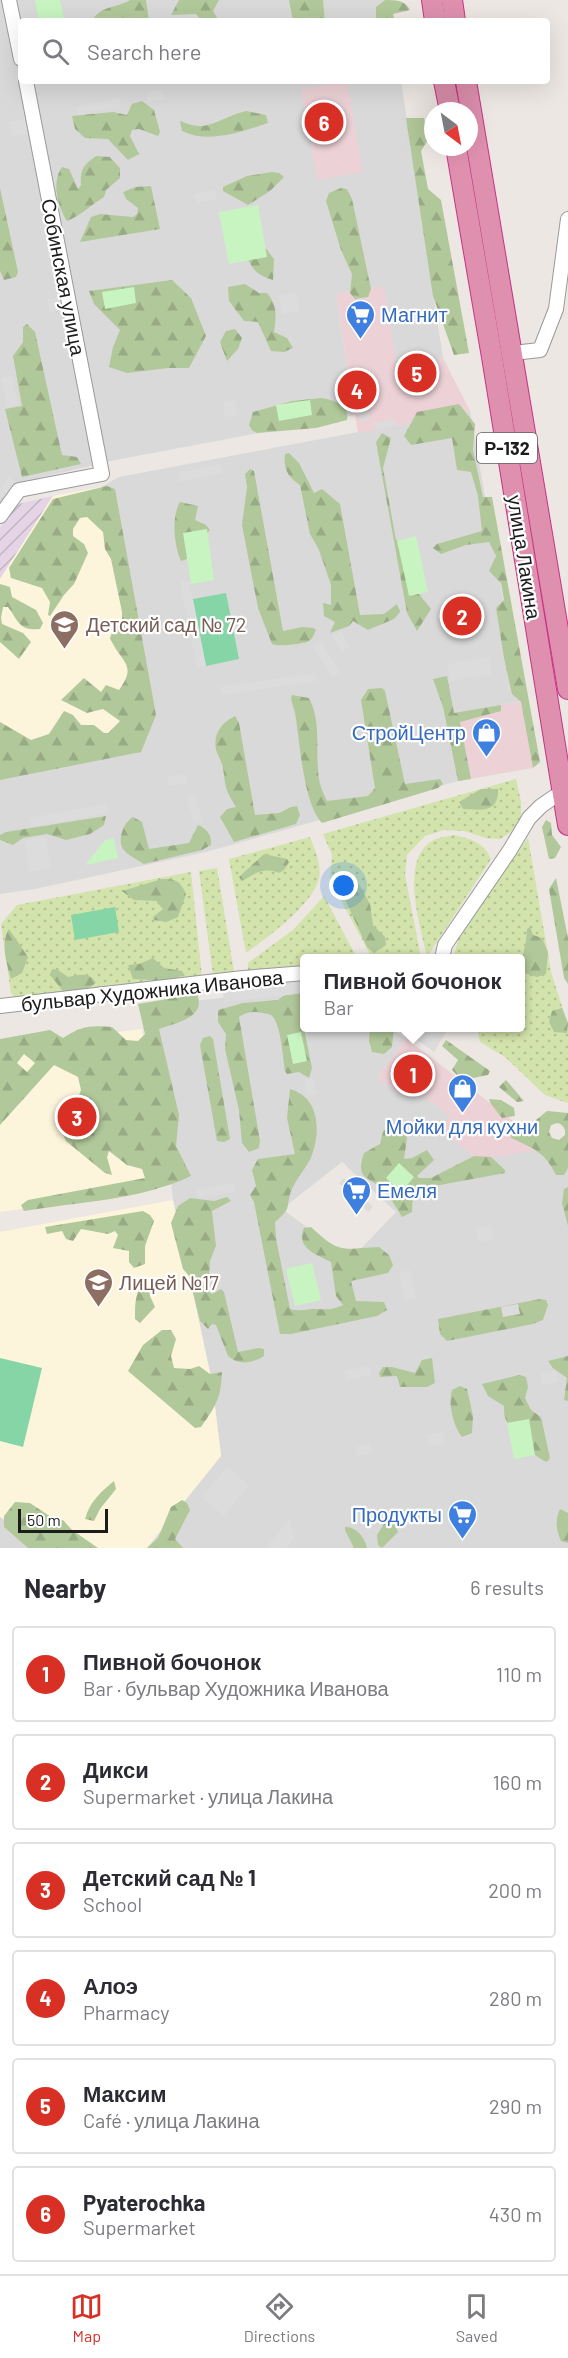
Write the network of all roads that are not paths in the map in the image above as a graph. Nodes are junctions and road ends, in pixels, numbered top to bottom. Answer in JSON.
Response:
{"nodes":[{"id":1,"x":9,"y":0,"type":"edge"},
{"id":2,"x":432,"y":0,"type":"edge"},
{"id":3,"x":452,"y":0,"type":"edge"},
{"id":4,"x":435,"y":18,"type":"edge"},
{"id":5,"x":455,"y":18,"type":"edge"},
{"id":6,"x":18,"y":44,"type":"edge"},
{"id":7,"x":27,"y":84,"type":"edge"},
{"id":8,"x":445,"y":84,"type":"edge"},
{"id":9,"x":467,"y":84,"type":"edge"},
{"id":10,"x":448,"y":102,"type":"edge"},
{"id":11,"x":458,"y":156,"type":"edge"},
{"id":12,"x":568,"y":219,"type":"edge"},
{"id":13,"x":513,"y":353,"type":"junction"},
{"id":14,"x":0,"y":516,"type":"edge"},
{"id":15,"x":568,"y":689,"type":"edge"},
{"id":16,"x":565,"y":796,"type":"edge"},
{"id":17,"x":568,"y":825,"type":"edge"},
{"id":18,"x":443,"y":954,"type":"edge"},
{"id":19,"x":300,"y":973,"type":"edge"},
{"id":20,"x":0,"y":1006,"type":"edge"}],
"edges":[{"from":1,"to":6,"type":"street"},
{"from":2,"to":4,"type":"highway"},
{"from":3,"to":5,"type":"highway"},
{"from":7,"to":14,"type":"street","name":"Собинская улица"},
{"from":8,"to":10,"type":"highway"},
{"from":9,"to":13,"type":"highway","name":"улица Лакина","number":"Р-132"},
{"from":11,"to":16,"type":"highway","name":"улица Лакина","number":"Р-132"},
{"from":12,"to":13,"type":"street"},
{"from":13,"to":15,"type":"highway","name":"улица Лакина","number":"Р-132"},
{"from":16,"to":17,"type":"highway","name":"улица Лакина","number":"Р-132"},
{"from":16,"to":18,"type":"street"},
{"from":19,"to":20,"type":"street","name":"бульвар Художника Иванова"}]}
